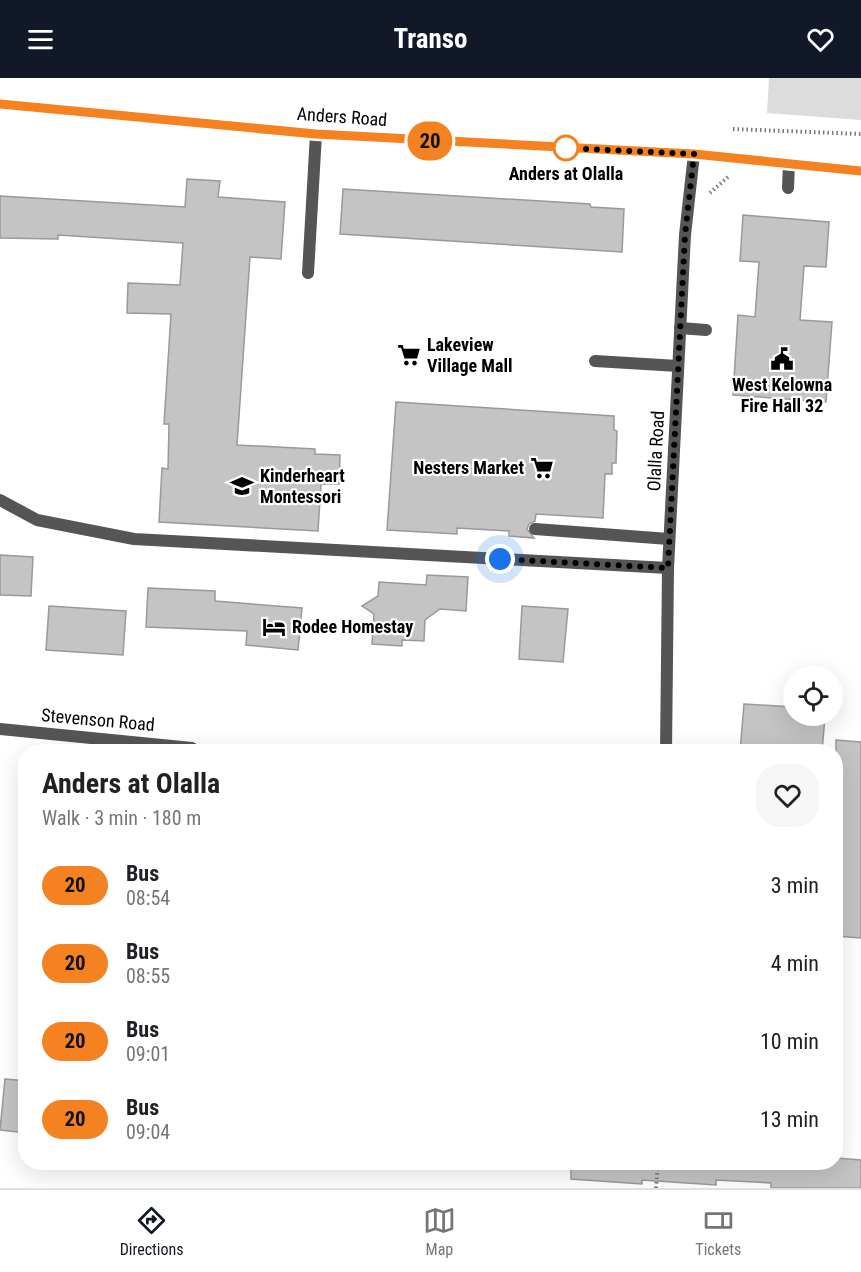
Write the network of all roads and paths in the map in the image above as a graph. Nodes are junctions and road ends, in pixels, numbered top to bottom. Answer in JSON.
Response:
{"nodes":[{"id":1,"x":0,"y":104,"type":"edge"},
{"id":2,"x":733,"y":129,"type":"dead end"},
{"id":3,"x":316,"y":134,"type":"junction"},
{"id":4,"x":861,"y":134,"type":"edge"},
{"id":5,"x":694,"y":154,"type":"junction"},
{"id":6,"x":789,"y":164,"type":"junction"},
{"id":7,"x":861,"y":171,"type":"edge"},
{"id":8,"x":729,"y":176,"type":"dead end"},
{"id":9,"x":788,"y":188,"type":"dead end"},
{"id":10,"x":710,"y":192,"type":"dead end"},
{"id":11,"x":308,"y":273,"type":"dead end"},
{"id":12,"x":680,"y":327,"type":"junction"},
{"id":13,"x":706,"y":330,"type":"dead end"},
{"id":14,"x":595,"y":362,"type":"dead end"},
{"id":15,"x":678,"y":366,"type":"junction"},
{"id":16,"x":0,"y":500,"type":"edge"},
{"id":17,"x":535,"y":529,"type":"dead end"},
{"id":18,"x":669,"y":538,"type":"junction"},
{"id":19,"x":668,"y":568,"type":"junction"},
{"id":20,"x":0,"y":729,"type":"edge"},
{"id":21,"x":152,"y":744,"type":"edge"},
{"id":22,"x":666,"y":744,"type":"edge"},
{"id":23,"x":657,"y":1170,"type":"edge"},
{"id":24,"x":656,"y":1188,"type":"edge"}],
"edges":[{"from":1,"to":3,"type":"street","name":"Anders Road"},
{"from":2,"to":4,"type":"path"},
{"from":3,"to":5,"type":"street","name":"Anders Road"},
{"from":3,"to":11,"type":"street"},
{"from":5,"to":6,"type":"street","name":"Anders Road"},
{"from":5,"to":12,"type":"street","name":"Olalla Road"},
{"from":6,"to":7,"type":"street","name":"Anders Road"},
{"from":6,"to":9,"type":"street"},
{"from":8,"to":10,"type":"path"},
{"from":12,"to":13,"type":"street"},
{"from":12,"to":15,"type":"street","name":"Olalla Road"},
{"from":14,"to":15,"type":"street"},
{"from":15,"to":18,"type":"street","name":"Olalla Road"},
{"from":16,"to":19,"type":"street"},
{"from":17,"to":18,"type":"street"},
{"from":18,"to":19,"type":"street","name":"Olalla Road"},
{"from":19,"to":22,"type":"street","name":"Olalla Road"},
{"from":20,"to":21,"type":"street","name":"Stevenson Road"},
{"from":23,"to":24,"type":"path"}]}
